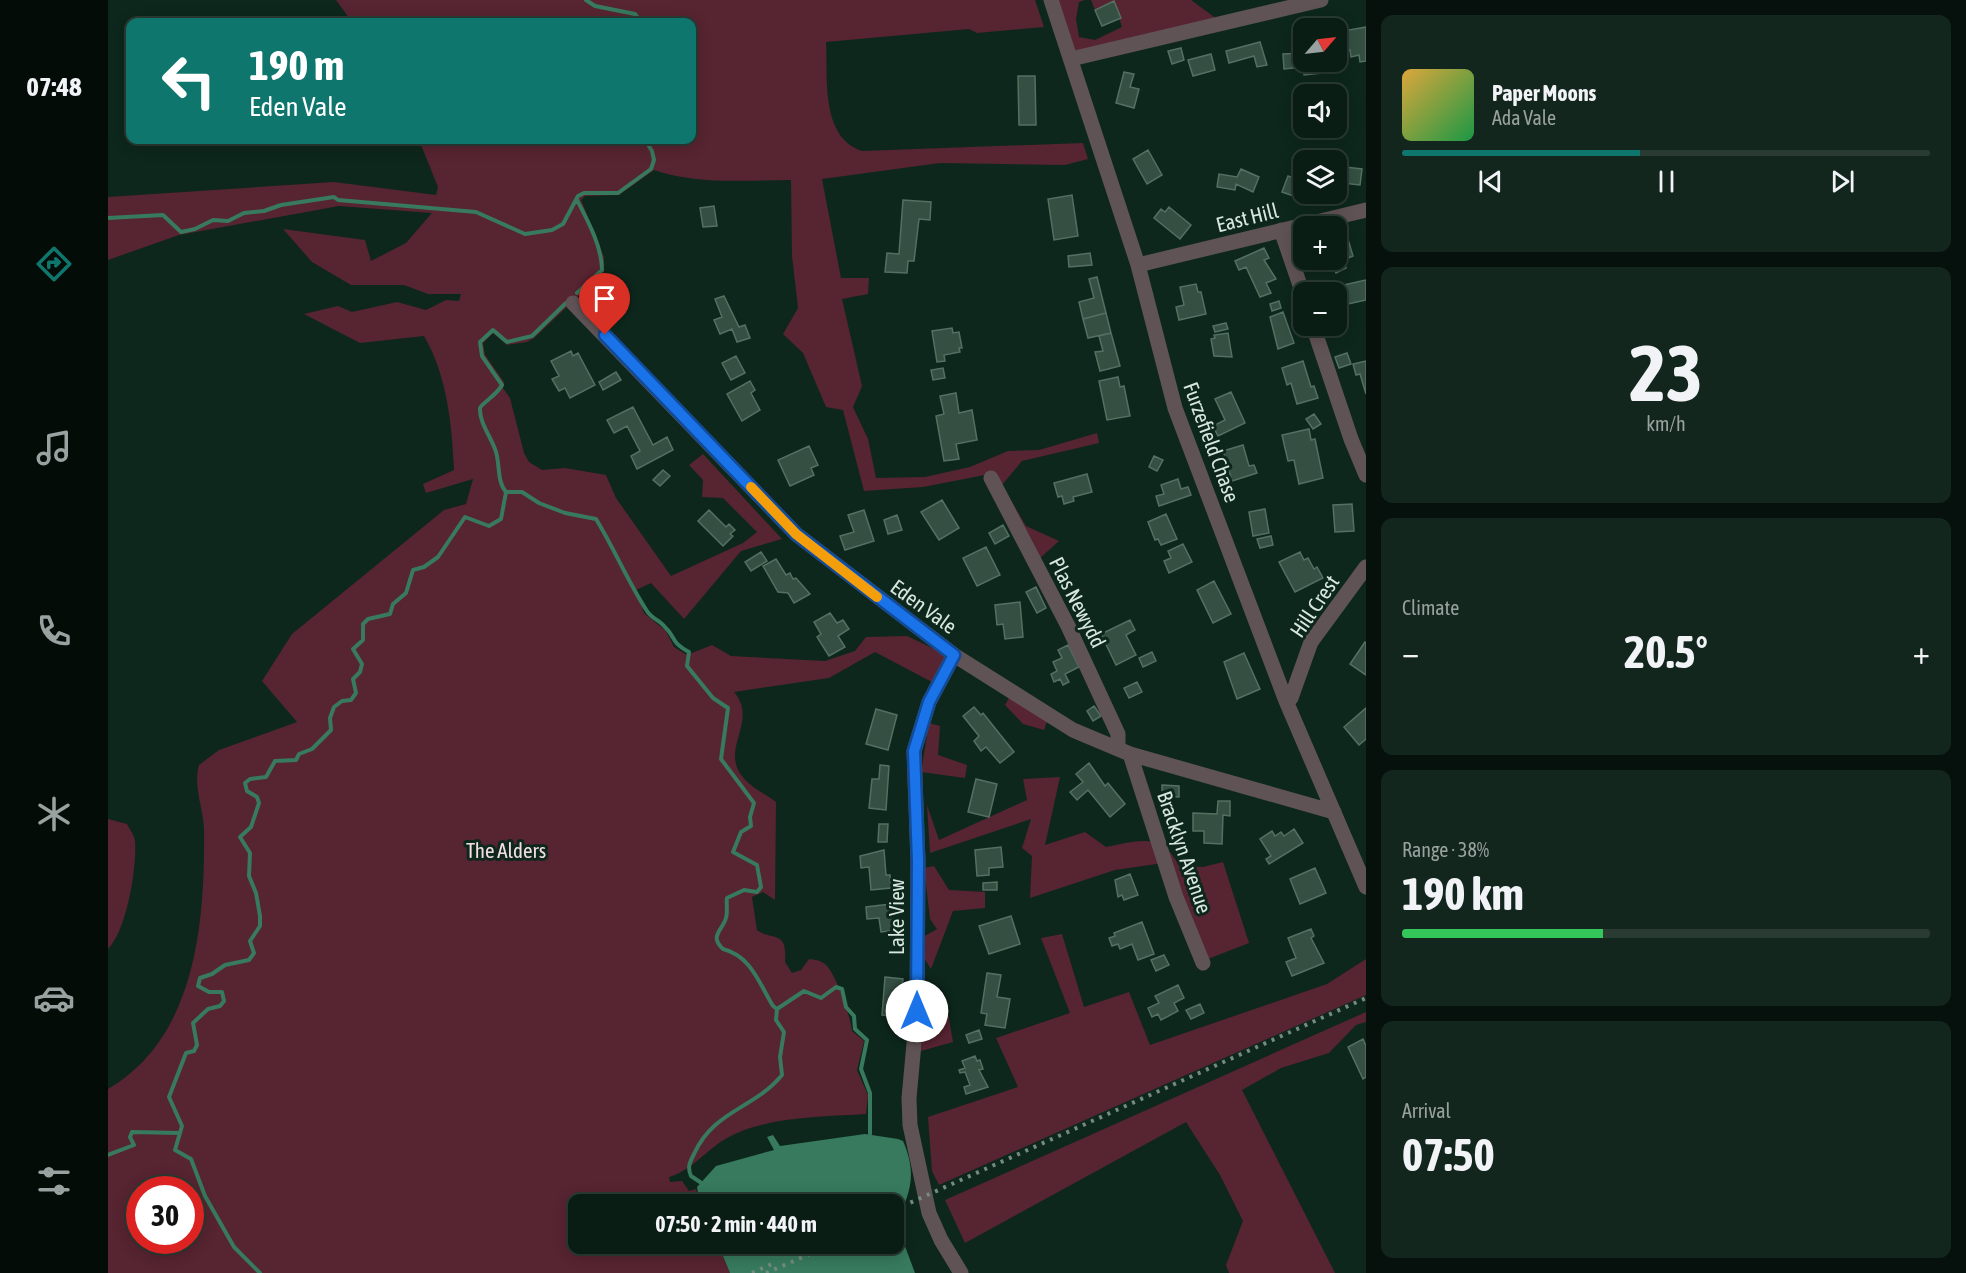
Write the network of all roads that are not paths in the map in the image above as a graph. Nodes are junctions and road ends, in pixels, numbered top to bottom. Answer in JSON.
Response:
{"nodes":[{"id":1,"x":1052,"y":0,"type":"edge"},
{"id":2,"x":1321,"y":0,"type":"edge"},
{"id":3,"x":1280,"y":4,"type":"edge"},
{"id":4,"x":1071,"y":59,"type":"junction"},
{"id":5,"x":1366,"y":210,"type":"edge"},
{"id":6,"x":1281,"y":230,"type":"junction"},
{"id":7,"x":1138,"y":265,"type":"junction"},
{"id":8,"x":1299,"y":282,"type":"edge"},
{"id":9,"x":573,"y":303,"type":"dead end"},
{"id":10,"x":1316,"y":336,"type":"edge"},
{"id":11,"x":1366,"y":475,"type":"edge"},
{"id":12,"x":991,"y":478,"type":"dead end"},
{"id":13,"x":1366,"y":567,"type":"edge"},
{"id":14,"x":954,"y":655,"type":"junction"},
{"id":15,"x":1286,"y":701,"type":"junction"},
{"id":16,"x":1124,"y":751,"type":"junction"},
{"id":17,"x":1334,"y":812,"type":"junction"},
{"id":18,"x":1366,"y":887,"type":"edge"},
{"id":19,"x":1203,"y":963,"type":"dead end"},
{"id":20,"x":961,"y":1273,"type":"edge"}],
"edges":[{"from":1,"to":4,"type":"street","name":"Furzefield Chase"},
{"from":2,"to":3,"type":"street"},
{"from":3,"to":4,"type":"street"},
{"from":4,"to":7,"type":"street","name":"Furzefield Chase"},
{"from":5,"to":6,"type":"street","name":"East Hill"},
{"from":6,"to":7,"type":"street","name":"East Hill"},
{"from":6,"to":8,"type":"street"},
{"from":7,"to":15,"type":"street","name":"Furzefield Chase"},
{"from":9,"to":14,"type":"street","name":"Eden Vale"},
{"from":10,"to":11,"type":"street"},
{"from":12,"to":16,"type":"street","name":"Plas Newydd"},
{"from":13,"to":15,"type":"street","name":"Hill Crest"},
{"from":14,"to":16,"type":"street","name":"Eden Vale"},
{"from":14,"to":20,"type":"street","name":"Lake View"},
{"from":15,"to":17,"type":"street","name":"Furzefield Chase"},
{"from":16,"to":17,"type":"street","name":"Eden Vale"},
{"from":16,"to":19,"type":"street","name":"Bracklyn Avenue"},
{"from":17,"to":18,"type":"street","name":"Furzefield Chase"}]}
